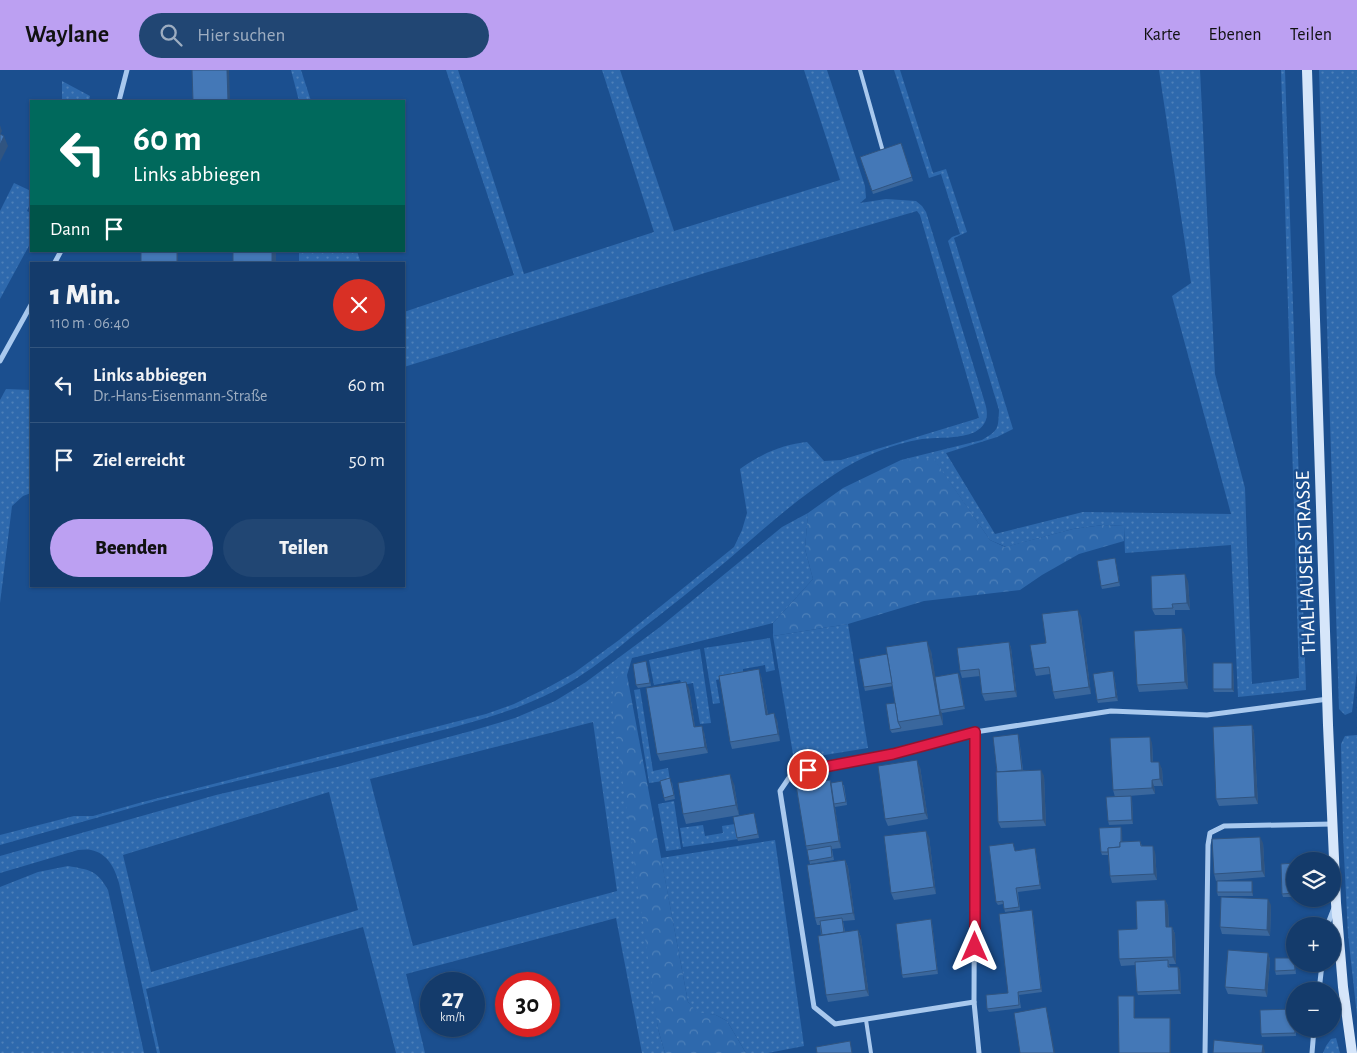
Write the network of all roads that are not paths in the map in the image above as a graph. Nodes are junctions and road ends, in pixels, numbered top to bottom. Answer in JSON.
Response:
{"nodes":[{"id":1,"x":127,"y":70,"type":"edge"},
{"id":2,"x":860,"y":70,"type":"edge"},
{"id":3,"x":1307,"y":70,"type":"edge"},
{"id":4,"x":119,"y":100,"type":"edge"},
{"id":5,"x":882,"y":148,"type":"edge"},
{"id":6,"x":30,"y":307,"type":"edge"},
{"id":7,"x":0,"y":361,"type":"edge"},
{"id":8,"x":1328,"y":700,"type":"junction"},
{"id":9,"x":975,"y":732,"type":"junction"},
{"id":10,"x":1333,"y":824,"type":"junction"},
{"id":11,"x":1334,"y":852,"type":"edge"},
{"id":12,"x":1336,"y":907,"type":"edge"},
{"id":13,"x":974,"y":1002,"type":"junction"},
{"id":14,"x":866,"y":1020,"type":"junction"},
{"id":15,"x":1313,"y":1037,"type":"edge"},
{"id":16,"x":871,"y":1053,"type":"edge"},
{"id":17,"x":979,"y":1053,"type":"edge"},
{"id":18,"x":1204,"y":1053,"type":"edge"},
{"id":19,"x":1312,"y":1053,"type":"edge"},
{"id":20,"x":1352,"y":1053,"type":"edge"}],
"edges":[{"from":1,"to":4,"type":"street"},
{"from":2,"to":5,"type":"lane"},
{"from":3,"to":8,"type":"main road","name":"THALHAUSER STRASSE"},
{"from":6,"to":7,"type":"street"},
{"from":8,"to":9,"type":"street"},
{"from":8,"to":10,"type":"main road","name":"THALHAUSER STRASSE"},
{"from":9,"to":13,"type":"street"},
{"from":9,"to":14,"type":"street"},
{"from":10,"to":11,"type":"main road","name":"THALHAUSER STRASSE"},
{"from":10,"to":18,"type":"street"},
{"from":12,"to":20,"type":"main road","name":"THALHAUSER STRASSE"},
{"from":13,"to":14,"type":"street"},
{"from":13,"to":17,"type":"street"},
{"from":14,"to":16,"type":"lane"},
{"from":15,"to":19,"type":"street"}]}
